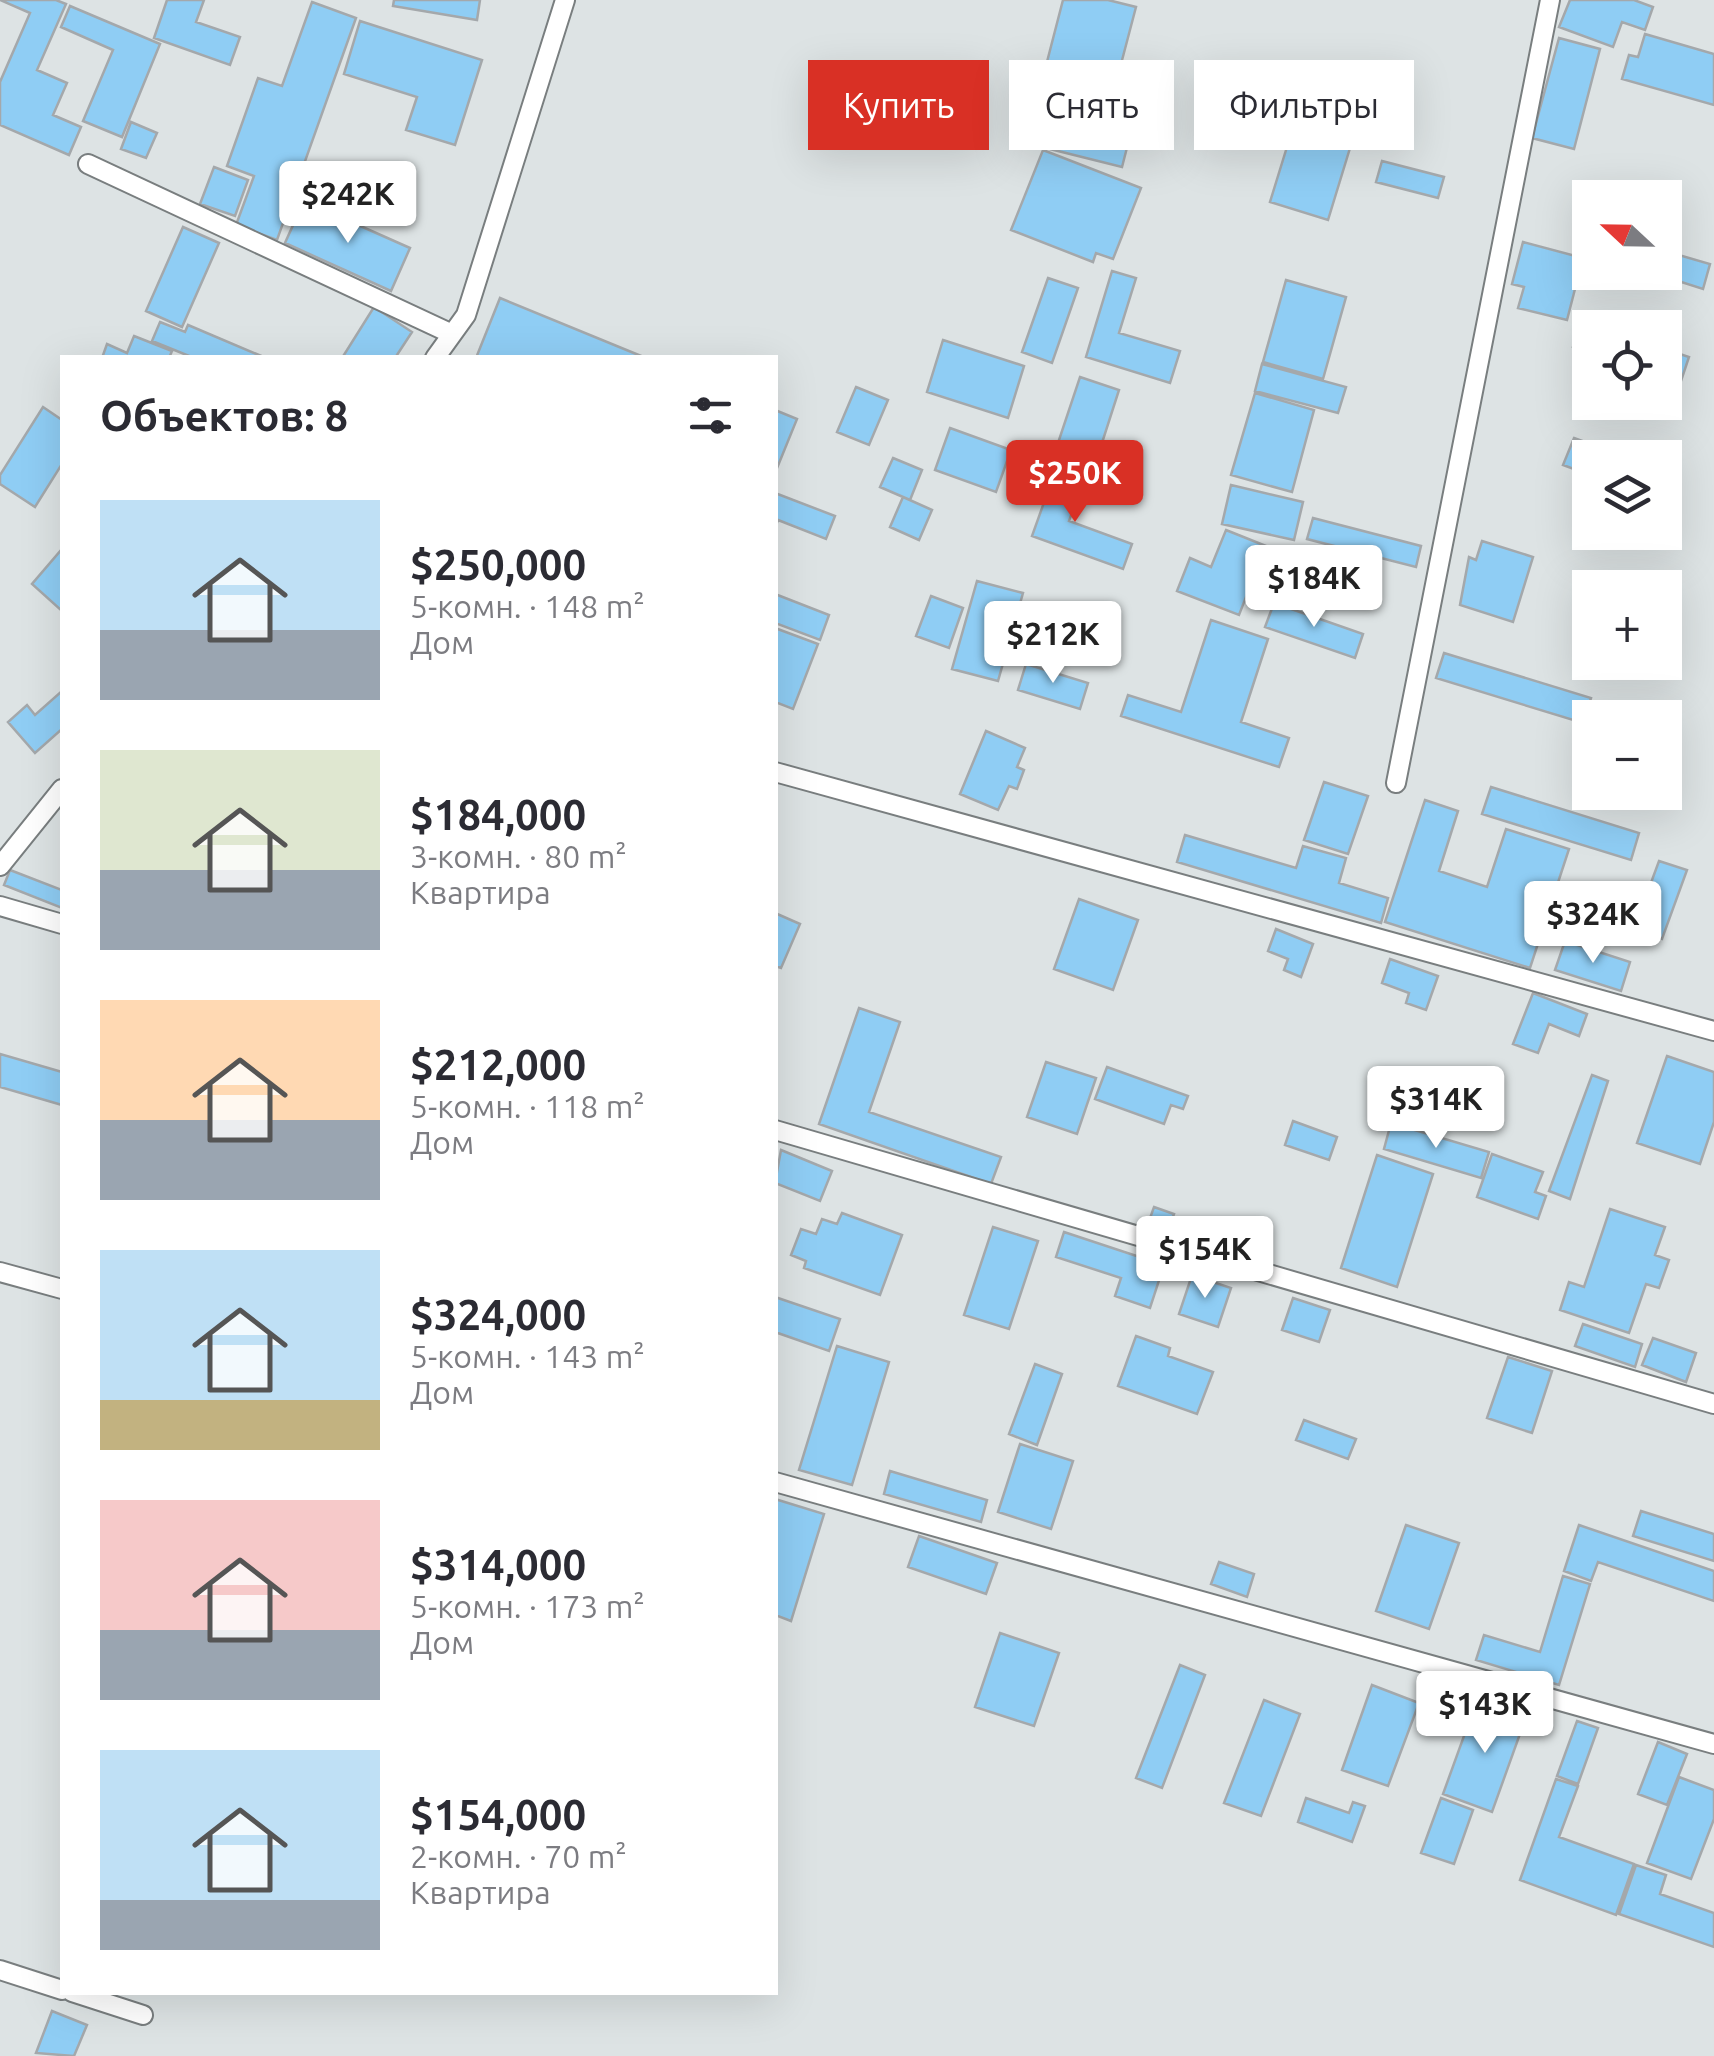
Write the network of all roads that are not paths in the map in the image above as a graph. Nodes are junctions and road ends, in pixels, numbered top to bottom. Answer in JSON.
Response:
{"nodes":[{"id":1,"x":565,"y":0,"type":"edge"},
{"id":2,"x":1550,"y":0,"type":"edge"},
{"id":3,"x":88,"y":164,"type":"dead end"},
{"id":4,"x":452,"y":334,"type":"junction"},
{"id":5,"x":436,"y":355,"type":"edge"},
{"id":6,"x":778,"y":773,"type":"edge"},
{"id":7,"x":1396,"y":783,"type":"dead end"},
{"id":8,"x":60,"y":791,"type":"edge"},
{"id":9,"x":0,"y":866,"type":"edge"},
{"id":10,"x":0,"y":906,"type":"edge"},
{"id":11,"x":60,"y":923,"type":"edge"},
{"id":12,"x":1714,"y":1031,"type":"edge"},
{"id":13,"x":778,"y":1131,"type":"edge"},
{"id":14,"x":0,"y":1272,"type":"edge"},
{"id":15,"x":60,"y":1288,"type":"edge"},
{"id":16,"x":1714,"y":1404,"type":"edge"},
{"id":17,"x":778,"y":1483,"type":"edge"},
{"id":18,"x":1714,"y":1744,"type":"edge"},
{"id":19,"x":0,"y":1970,"type":"edge"},
{"id":20,"x":60,"y":1989,"type":"edge"},
{"id":21,"x":82,"y":1995,"type":"edge"},
{"id":22,"x":143,"y":2014,"type":"dead end"}],
"edges":[{"from":1,"to":4,"type":"lane"},
{"from":2,"to":7,"type":"lane"},
{"from":3,"to":4,"type":"lane"},
{"from":4,"to":5,"type":"lane"},
{"from":6,"to":12,"type":"lane"},
{"from":8,"to":9,"type":"lane"},
{"from":10,"to":11,"type":"lane"},
{"from":13,"to":16,"type":"lane"},
{"from":14,"to":15,"type":"lane"},
{"from":17,"to":18,"type":"lane"},
{"from":19,"to":20,"type":"lane"},
{"from":21,"to":22,"type":"lane"}]}
